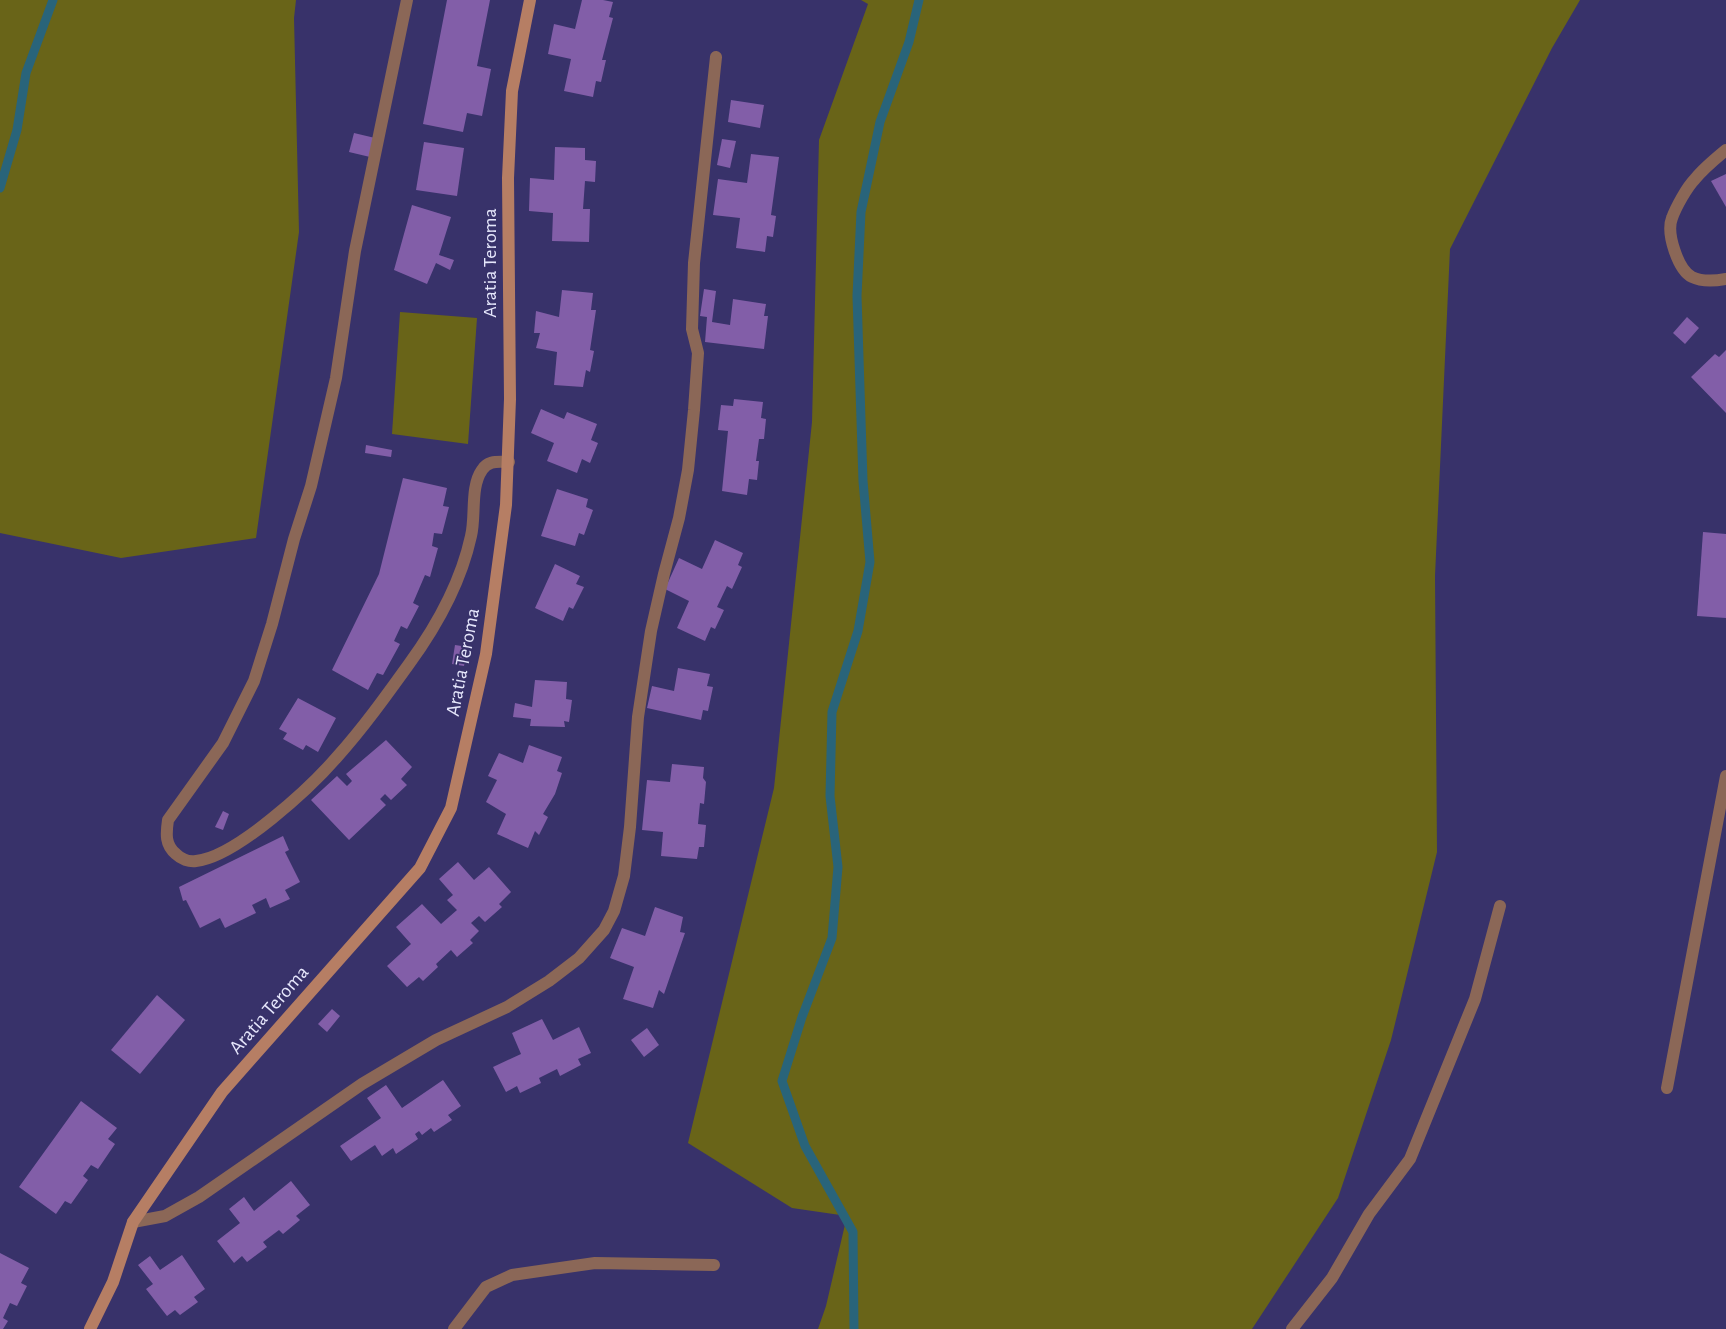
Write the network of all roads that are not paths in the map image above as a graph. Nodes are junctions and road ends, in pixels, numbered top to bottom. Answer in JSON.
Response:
{"nodes":[{"id":1,"x":407,"y":0,"type":"edge"},
{"id":2,"x":530,"y":0,"type":"edge"},
{"id":3,"x":716,"y":57,"type":"dead end"},
{"id":4,"x":1726,"y":150,"type":"edge"},
{"id":5,"x":1726,"y":279,"type":"edge"},
{"id":6,"x":509,"y":462,"type":"junction"},
{"id":7,"x":1726,"y":776,"type":"edge"},
{"id":8,"x":1500,"y":906,"type":"dead end"},
{"id":9,"x":1667,"y":1088,"type":"dead end"},
{"id":10,"x":134,"y":1222,"type":"junction"},
{"id":11,"x":714,"y":1264,"type":"dead end"},
{"id":12,"x":90,"y":1329,"type":"edge"},
{"id":13,"x":454,"y":1329,"type":"edge"},
{"id":14,"x":1292,"y":1329,"type":"edge"}],
"edges":[{"from":1,"to":6,"type":"street"},
{"from":2,"to":6,"type":"main road","name":"Aratia Teroma"},
{"from":3,"to":10,"type":"street"},
{"from":4,"to":5,"type":"street"},
{"from":6,"to":10,"type":"main road","name":"Aratia Teroma"},
{"from":7,"to":9,"type":"street"},
{"from":8,"to":14,"type":"street"},
{"from":10,"to":12,"type":"main road","name":"Aratia Teroma"},
{"from":11,"to":13,"type":"street"}]}
